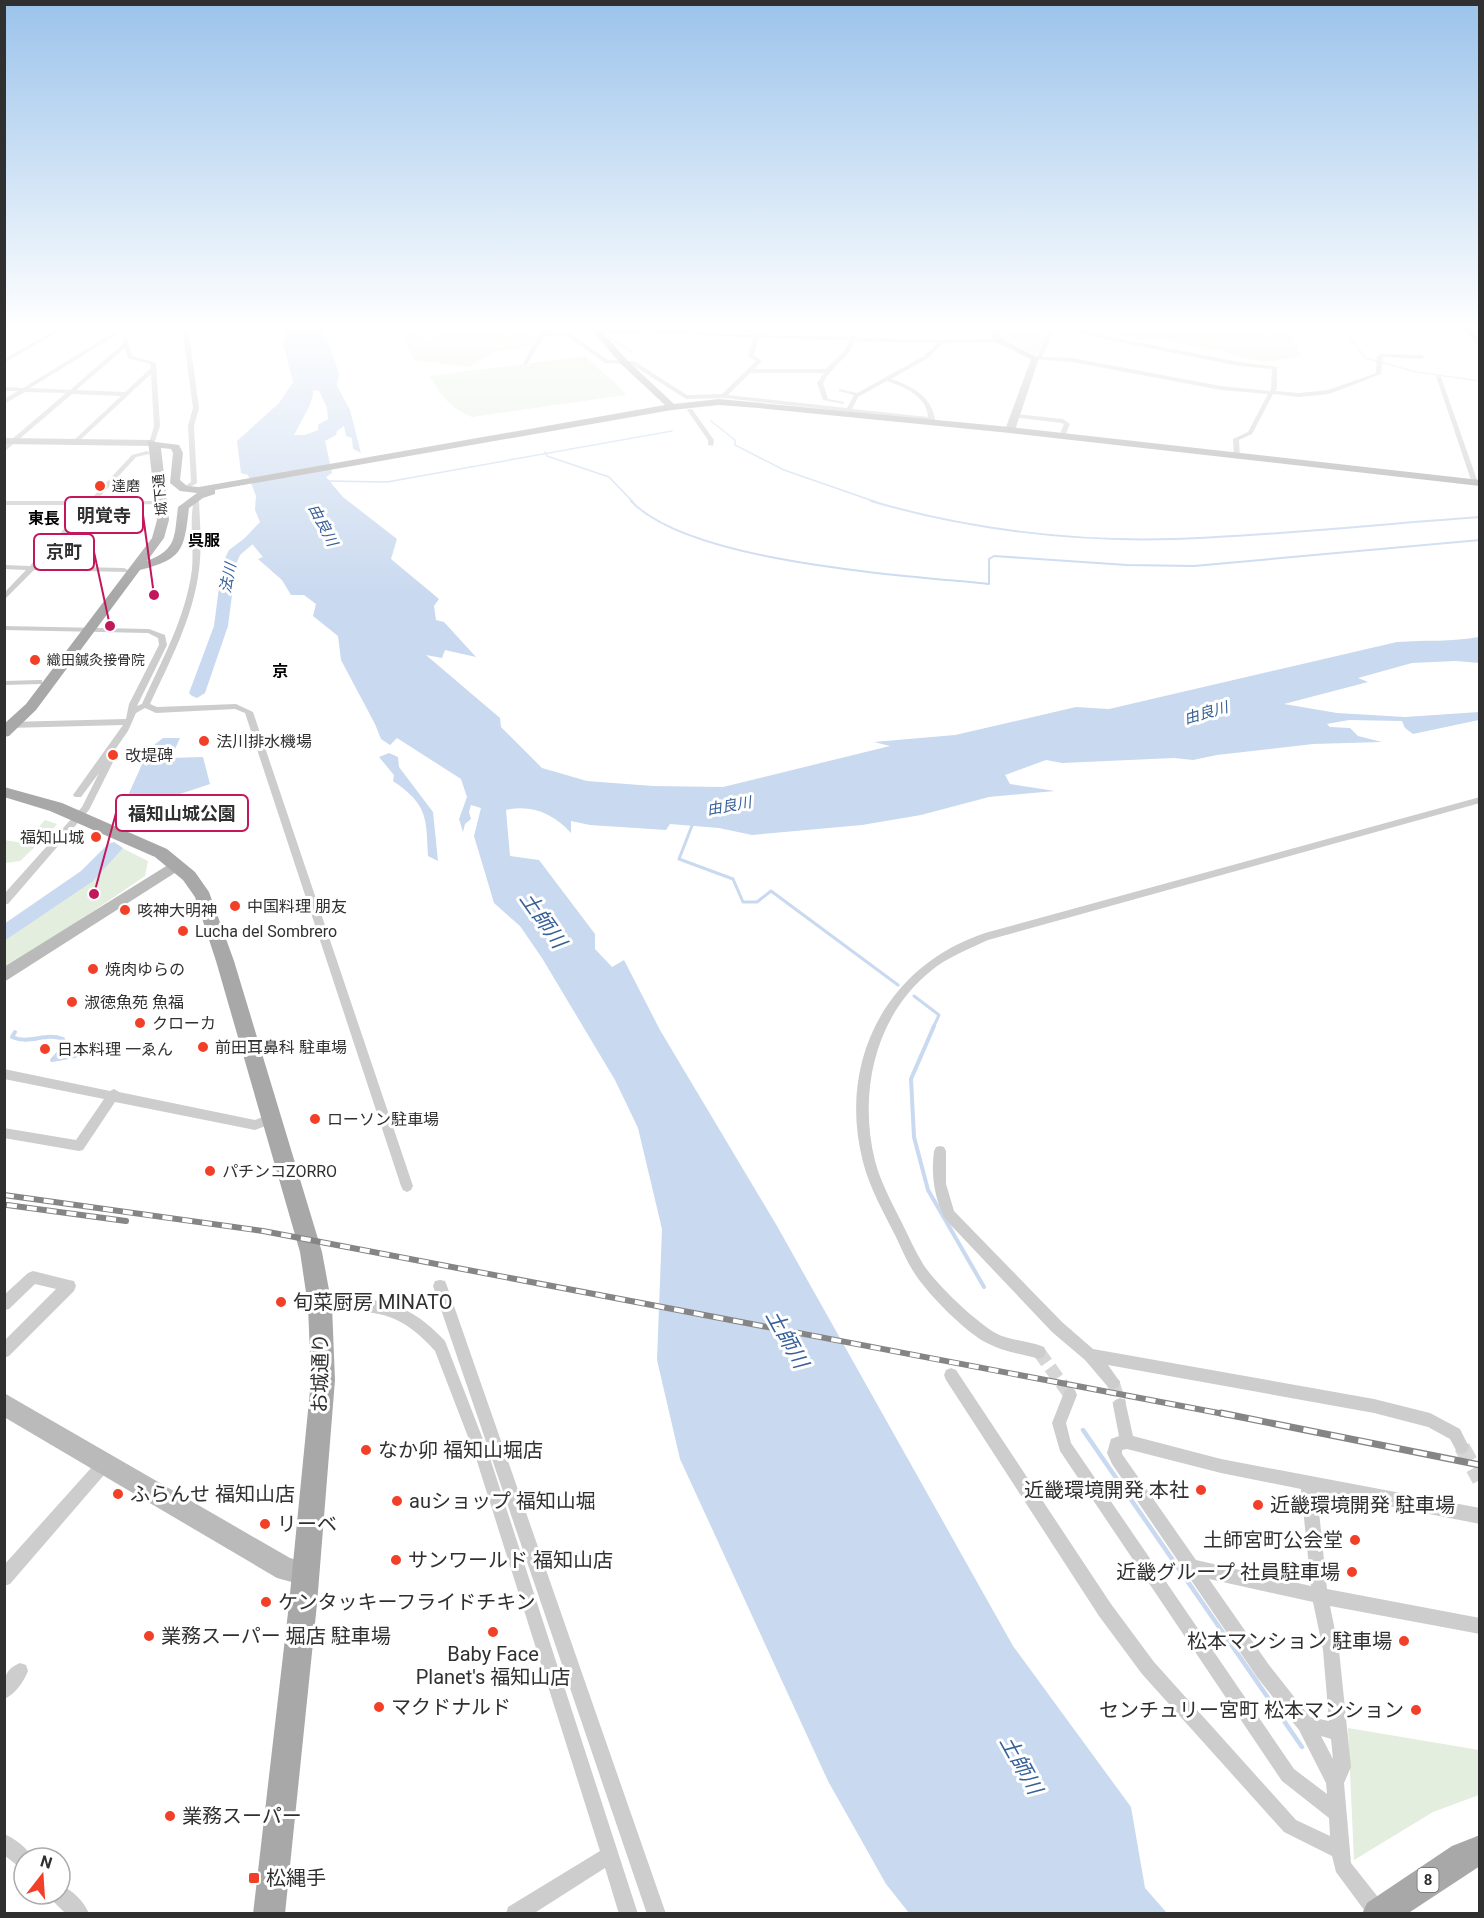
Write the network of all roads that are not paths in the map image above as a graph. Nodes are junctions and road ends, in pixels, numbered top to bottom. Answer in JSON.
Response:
{"nodes":[{"id":1,"x":41,"y":416,"type":"edge"},
{"id":2,"x":103,"y":416,"type":"edge"},
{"id":3,"x":156,"y":416,"type":"edge"},
{"id":4,"x":193,"y":416,"type":"edge"},
{"id":5,"x":625,"y":416,"type":"edge"},
{"id":6,"x":694,"y":416,"type":"edge"},
{"id":7,"x":876,"y":416,"type":"edge"},
{"id":8,"x":881,"y":416,"type":"joint"},
{"id":9,"x":930,"y":416,"type":"edge"},
{"id":10,"x":1015,"y":416,"type":"joint"},
{"id":11,"x":1259,"y":416,"type":"edge"},
{"id":12,"x":1452,"y":416,"type":"edge"},
{"id":13,"x":931,"y":421,"type":"junction"},
{"id":14,"x":1010,"y":430,"type":"junction"},
{"id":15,"x":1062,"y":436,"type":"junction"},
{"id":16,"x":10,"y":441,"type":"edge"},
{"id":17,"x":76,"y":441,"type":"junction"},
{"id":18,"x":711,"y":445,"type":"dead end"},
{"id":19,"x":150,"y":448,"type":"junction"},
{"id":20,"x":4,"y":450,"type":"edge"},
{"id":21,"x":1237,"y":457,"type":"junction"},
{"id":22,"x":1477,"y":483,"type":"edge"},
{"id":23,"x":184,"y":489,"type":"junction"},
{"id":24,"x":198,"y":496,"type":"junction"},
{"id":25,"x":8,"y":503,"type":"edge"},
{"id":26,"x":156,"y":504,"type":"junction"},
{"id":27,"x":91,"y":505,"type":"junction"},
{"id":28,"x":4,"y":567,"type":"edge"},
{"id":29,"x":32,"y":568,"type":"junction"},
{"id":30,"x":130,"y":569,"type":"junction"},
{"id":31,"x":4,"y":598,"type":"edge"},
{"id":32,"x":4,"y":628,"type":"edge"},
{"id":33,"x":83,"y":629,"type":"junction"},
{"id":34,"x":39,"y":682,"type":"junction"},
{"id":35,"x":4,"y":683,"type":"edge"},
{"id":36,"x":145,"y":705,"type":"junction"},
{"id":37,"x":134,"y":711,"type":"junction"},
{"id":38,"x":128,"y":722,"type":"junction"},
{"id":39,"x":7,"y":727,"type":"edge"},
{"id":40,"x":107,"y":755,"type":"junction"},
{"id":41,"x":4,"y":792,"type":"edge"},
{"id":42,"x":1479,"y":800,"type":"edge"},
{"id":43,"x":79,"y":806,"type":"junction"},
{"id":44,"x":176,"y":865,"type":"junction"},
{"id":45,"x":4,"y":901,"type":"edge"},
{"id":46,"x":4,"y":976,"type":"edge"},
{"id":47,"x":4,"y":1074,"type":"edge"},
{"id":48,"x":114,"y":1094,"type":"junction"},
{"id":49,"x":272,"y":1118,"type":"junction"},
{"id":50,"x":4,"y":1133,"type":"edge"},
{"id":51,"x":940,"y":1151,"type":"dead end"},
{"id":52,"x":407,"y":1186,"type":"dead end"},
{"id":53,"x":440,"y":1286,"type":"dead end"},
{"id":54,"x":4,"y":1304,"type":"edge"},
{"id":55,"x":320,"y":1306,"type":"junction"},
{"id":56,"x":4,"y":1351,"type":"edge"},
{"id":57,"x":1039,"y":1352,"type":"tunnel mouth"},
{"id":58,"x":1090,"y":1355,"type":"junction"},
{"id":59,"x":951,"y":1375,"type":"dead end"},
{"id":60,"x":1113,"y":1382,"type":"tunnel mouth"},
{"id":61,"x":1070,"y":1395,"type":"dead end"},
{"id":62,"x":4,"y":1404,"type":"edge"},
{"id":63,"x":1120,"y":1405,"type":"tunnel mouth"},
{"id":64,"x":1127,"y":1442,"type":"junction"},
{"id":65,"x":1462,"y":1447,"type":"tunnel mouth"},
{"id":66,"x":105,"y":1463,"type":"junction"},
{"id":67,"x":1308,"y":1483,"type":"junction"},
{"id":68,"x":1479,"y":1516,"type":"edge"},
{"id":69,"x":1191,"y":1568,"type":"junction"},
{"id":70,"x":306,"y":1574,"type":"junction"},
{"id":71,"x":4,"y":1578,"type":"edge"},
{"id":72,"x":1320,"y":1596,"type":"junction"},
{"id":73,"x":1479,"y":1626,"type":"edge"},
{"id":74,"x":20,"y":1671,"type":"dead end"},
{"id":75,"x":4,"y":1691,"type":"edge"},
{"id":76,"x":1305,"y":1725,"type":"junction"},
{"id":77,"x":1338,"y":1732,"type":"junction"},
{"id":78,"x":1335,"y":1782,"type":"junction"},
{"id":79,"x":1338,"y":1814,"type":"junction"},
{"id":80,"x":1341,"y":1851,"type":"junction"},
{"id":81,"x":1479,"y":1851,"type":"edge"},
{"id":82,"x":610,"y":1855,"type":"junction"},
{"id":83,"x":269,"y":1914,"type":"edge"},
{"id":84,"x":515,"y":1914,"type":"edge"},
{"id":85,"x":629,"y":1914,"type":"edge"},
{"id":86,"x":657,"y":1914,"type":"edge"},
{"id":87,"x":1378,"y":1914,"type":"edge"}],
"edges":[{"from":1,"to":16,"type":"street"},
{"from":2,"to":17,"type":"street"},
{"from":3,"to":19,"type":"street"},
{"from":4,"to":23,"type":"street"},
{"from":5,"to":24,"type":"main road"},
{"from":6,"to":18,"type":"street"},
{"from":7,"to":8,"type":"main road"},
{"from":8,"to":13,"type":"main road"},
{"from":9,"to":13,"type":"street"},
{"from":10,"to":14,"type":"street"},
{"from":10,"to":15,"type":"street"},
{"from":11,"to":21,"type":"street"},
{"from":12,"to":22,"type":"street"},
{"from":13,"to":14,"type":"main road"},
{"from":14,"to":15,"type":"main road"},
{"from":15,"to":21,"type":"main road"},
{"from":16,"to":17,"type":"street"},
{"from":16,"to":20,"type":"street"},
{"from":17,"to":19,"type":"street"},
{"from":19,"to":23,"type":"main road"},
{"from":19,"to":26,"type":"main road","name":"城下通"},
{"from":19,"to":27,"type":"street"},
{"from":21,"to":22,"type":"main road"},
{"from":23,"to":24,"type":"main road"},
{"from":24,"to":30,"type":"main road"},
{"from":24,"to":36,"type":"street"},
{"from":25,"to":27,"type":"street"},
{"from":26,"to":27,"type":"street"},
{"from":26,"to":30,"type":"main road","name":"城下通"},
{"from":27,"to":29,"type":"street"},
{"from":28,"to":29,"type":"street"},
{"from":29,"to":30,"type":"street"},
{"from":29,"to":31,"type":"street"},
{"from":30,"to":33,"type":"main road","name":"城下通"},
{"from":32,"to":33,"type":"street"},
{"from":33,"to":34,"type":"main road","name":"城下通"},
{"from":33,"to":37,"type":"street"},
{"from":33,"to":39,"type":"main road","name":"城下通"},
{"from":34,"to":35,"type":"street"},
{"from":34,"to":39,"type":"main road","name":"城下通"},
{"from":36,"to":37,"type":"street"},
{"from":36,"to":52,"type":"street"},
{"from":37,"to":38,"type":"street"},
{"from":38,"to":39,"type":"street"},
{"from":38,"to":40,"type":"street"},
{"from":40,"to":43,"type":"street"},
{"from":40,"to":43,"type":"street"},
{"from":41,"to":43,"type":"main road","name":"お城通り"},
{"from":42,"to":57,"type":"street"},
{"from":43,"to":44,"type":"main road","name":"お城通り"},
{"from":43,"to":45,"type":"street"},
{"from":44,"to":46,"type":"street"},
{"from":44,"to":49,"type":"main road","name":"お城通り"},
{"from":47,"to":48,"type":"street"},
{"from":48,"to":49,"type":"street"},
{"from":48,"to":50,"type":"street"},
{"from":49,"to":55,"type":"main road","name":"お城通り"},
{"from":51,"to":58,"type":"street"},
{"from":53,"to":86,"type":"street"},
{"from":54,"to":56,"type":"street"},
{"from":55,"to":70,"type":"main road","name":"お城通り"},
{"from":55,"to":82,"type":"street"},
{"from":58,"to":60,"type":"street"},
{"from":58,"to":65,"type":"street"},
{"from":59,"to":80,"type":"street"},
{"from":61,"to":79,"type":"street"},
{"from":62,"to":66,"type":"street"},
{"from":63,"to":64,"type":"street"},
{"from":64,"to":67,"type":"street"},
{"from":64,"to":69,"type":"street"},
{"from":66,"to":70,"type":"street"},
{"from":66,"to":71,"type":"street"},
{"from":67,"to":68,"type":"street"},
{"from":67,"to":72,"type":"street"},
{"from":69,"to":72,"type":"street"},
{"from":69,"to":76,"type":"street"},
{"from":70,"to":83,"type":"main road","name":"お城通り"},
{"from":72,"to":73,"type":"street"},
{"from":72,"to":77,"type":"street"},
{"from":74,"to":75,"type":"street"},
{"from":76,"to":77,"type":"street"},
{"from":76,"to":78,"type":"street"},
{"from":77,"to":78,"type":"street"},
{"from":78,"to":79,"type":"street"},
{"from":79,"to":80,"type":"street"},
{"from":80,"to":87,"type":"street"},
{"from":81,"to":87,"type":"main road","number":"8"},
{"from":82,"to":84,"type":"street"},
{"from":82,"to":85,"type":"street"}]}
